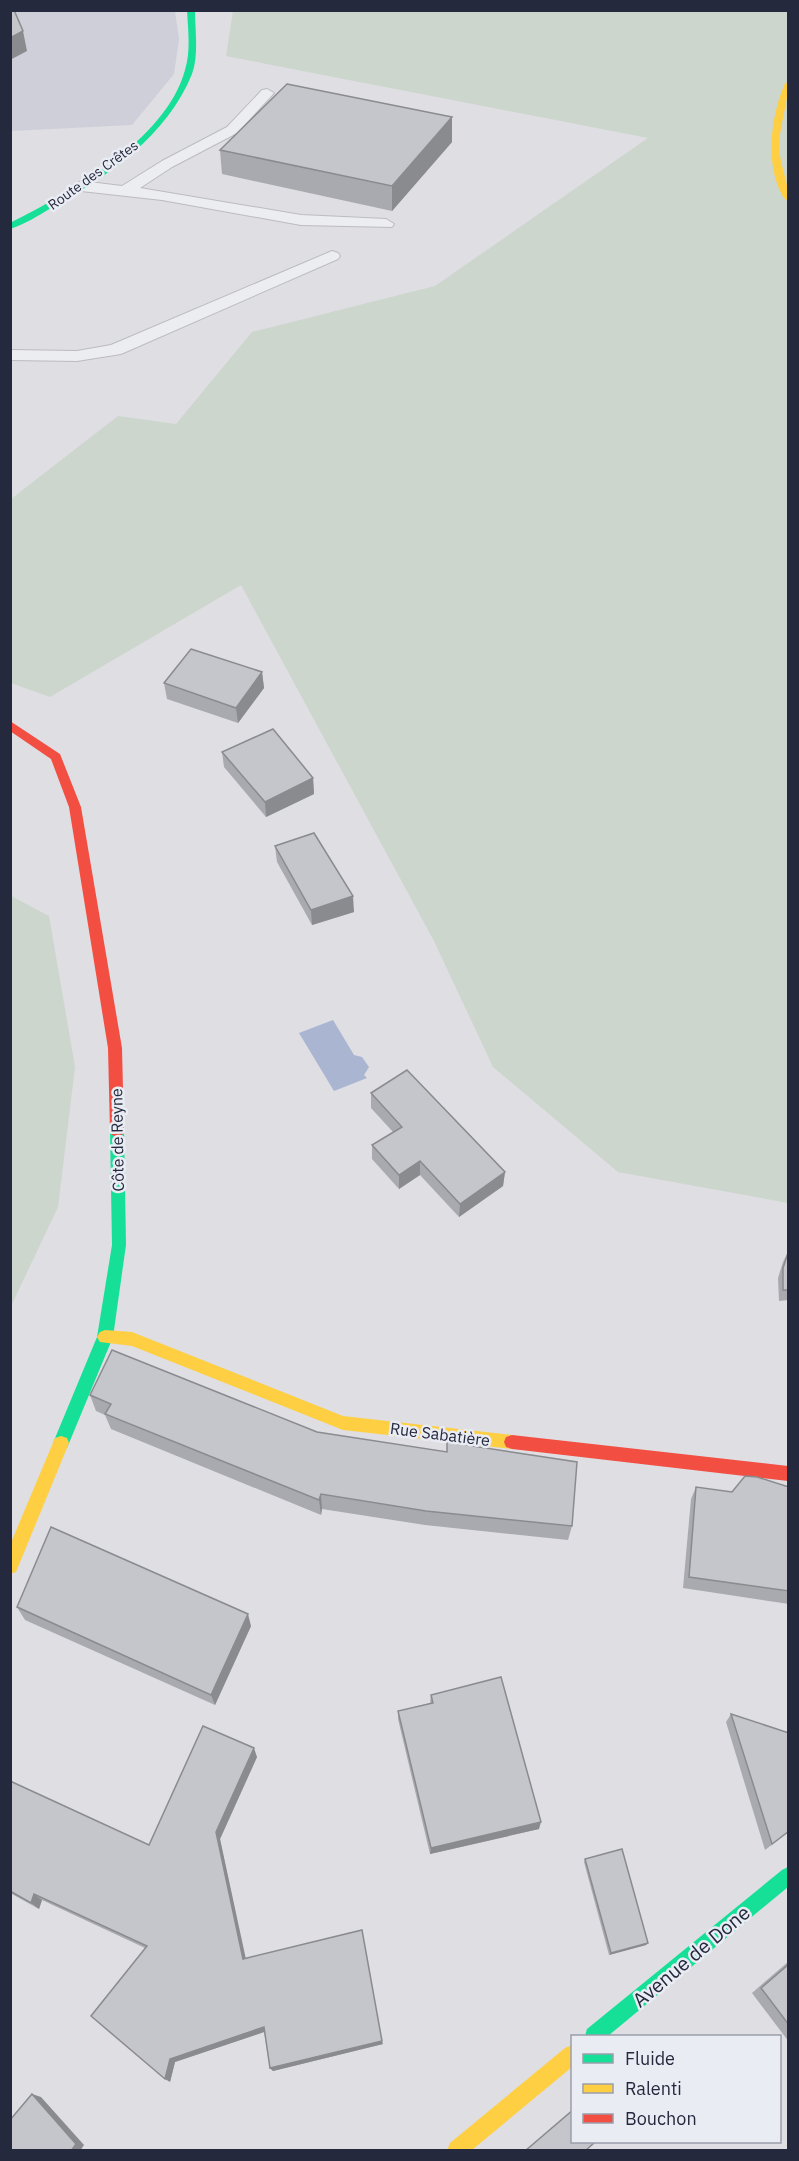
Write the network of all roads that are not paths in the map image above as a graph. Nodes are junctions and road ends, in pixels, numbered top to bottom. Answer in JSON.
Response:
{"nodes":[{"id":1,"x":191,"y":10,"type":"edge"},
{"id":2,"x":789,"y":85,"type":"edge"},
{"id":3,"x":267,"y":93,"type":"dead end"},
{"id":4,"x":81,"y":186,"type":"junction"},
{"id":5,"x":125,"y":191,"type":"junction"},
{"id":6,"x":789,"y":200,"type":"edge"},
{"id":7,"x":386,"y":224,"type":"dead end"},
{"id":8,"x":10,"y":226,"type":"edge"},
{"id":9,"x":332,"y":256,"type":"dead end"},
{"id":10,"x":10,"y":355,"type":"edge"},
{"id":11,"x":10,"y":725,"type":"edge"},
{"id":12,"x":105,"y":1337,"type":"junction"},
{"id":13,"x":789,"y":1473,"type":"edge"},
{"id":14,"x":10,"y":1566,"type":"edge"},
{"id":15,"x":789,"y":1876,"type":"edge"},
{"id":16,"x":596,"y":2035,"type":"edge"},
{"id":17,"x":571,"y":2057,"type":"edge"},
{"id":18,"x":457,"y":2151,"type":"edge"}],
"edges":[{"from":1,"to":4,"type":"street","name":"Route des Crêtes"},
{"from":2,"to":6,"type":"street"},
{"from":3,"to":5,"type":"lane"},
{"from":4,"to":5,"type":"lane"},
{"from":4,"to":8,"type":"street","name":"Route des Crêtes"},
{"from":5,"to":7,"type":"lane"},
{"from":9,"to":10,"type":"lane"},
{"from":11,"to":12,"type":"street","name":"Côte de Reyne"},
{"from":12,"to":13,"type":"street","name":"Rue Sabatière"},
{"from":12,"to":14,"type":"street","name":"Côte de Reyne"},
{"from":15,"to":16,"type":"street","name":"Avenue de Done"},
{"from":17,"to":18,"type":"street"}]}
